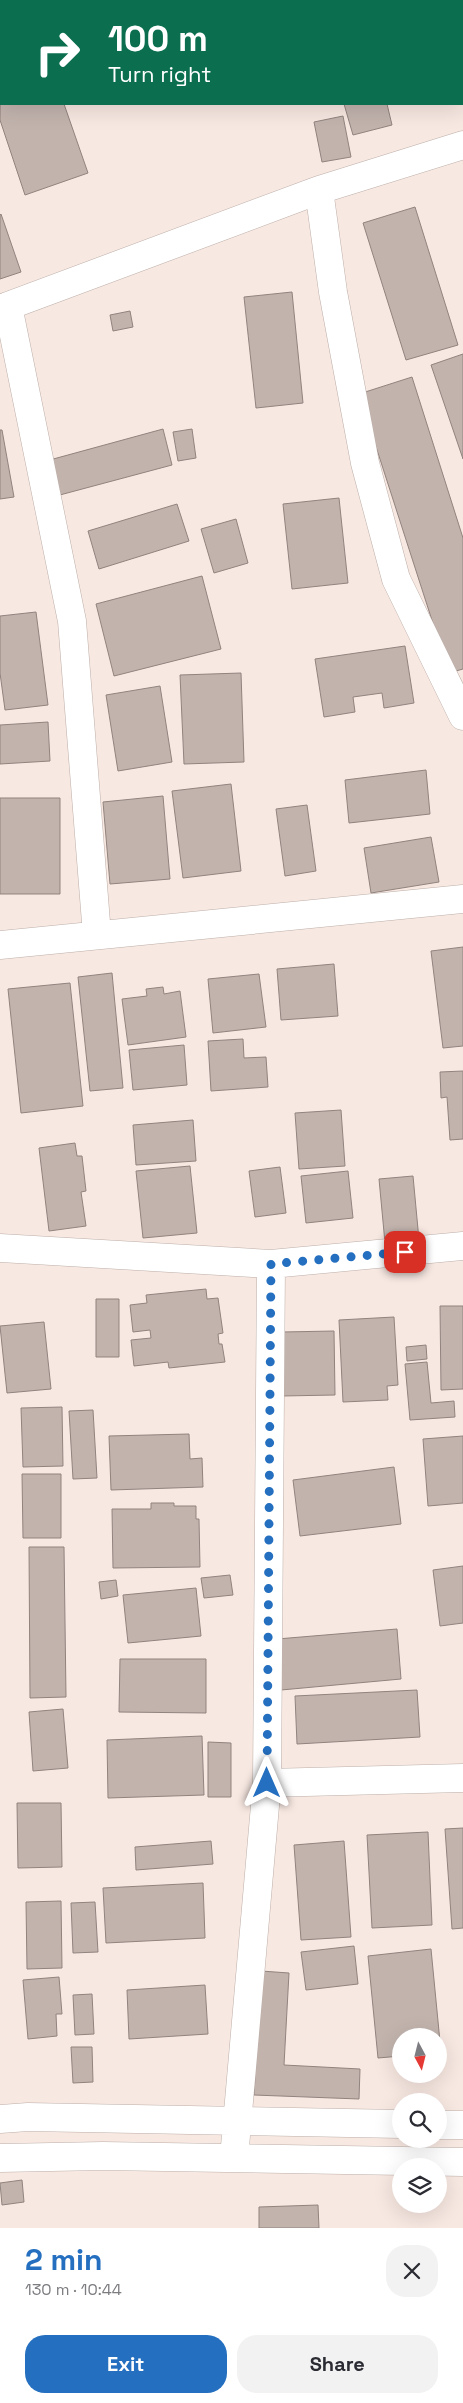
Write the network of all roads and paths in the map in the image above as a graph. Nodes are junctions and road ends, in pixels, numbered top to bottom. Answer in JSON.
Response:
{"nodes":[{"id":1,"x":463,"y":145,"type":"edge"},
{"id":2,"x":320,"y":190,"type":"junction"},
{"id":3,"x":4,"y":307,"type":"edge"},
{"id":4,"x":463,"y":716,"type":"edge"},
{"id":5,"x":463,"y":899,"type":"edge"},
{"id":6,"x":98,"y":936,"type":"junction"},
{"id":7,"x":0,"y":945,"type":"edge"},
{"id":8,"x":463,"y":1246,"type":"edge"},
{"id":9,"x":0,"y":1248,"type":"edge"},
{"id":10,"x":271,"y":1264,"type":"junction"},
{"id":11,"x":463,"y":1778,"type":"edge"},
{"id":12,"x":267,"y":1783,"type":"junction"},
{"id":13,"x":0,"y":2119,"type":"edge"},
{"id":14,"x":236,"y":2121,"type":"junction"},
{"id":15,"x":392,"y":2124,"type":"edge"},
{"id":16,"x":447,"y":2125,"type":"edge"},
{"id":17,"x":463,"y":2125,"type":"edge"},
{"id":18,"x":0,"y":2158,"type":"edge"},
{"id":19,"x":234,"y":2158,"type":"junction"},
{"id":20,"x":463,"y":2162,"type":"edge"}],
"edges":[{"from":1,"to":2,"type":"street"},
{"from":2,"to":3,"type":"street"},
{"from":2,"to":4,"type":"street"},
{"from":3,"to":6,"type":"street"},
{"from":5,"to":6,"type":"street"},
{"from":6,"to":7,"type":"street"},
{"from":8,"to":10,"type":"street"},
{"from":9,"to":10,"type":"street"},
{"from":10,"to":12,"type":"street"},
{"from":11,"to":12,"type":"street"},
{"from":12,"to":14,"type":"street"},
{"from":13,"to":14,"type":"street"},
{"from":14,"to":15,"type":"street"},
{"from":14,"to":19,"type":"street"},
{"from":16,"to":17,"type":"street"},
{"from":18,"to":19,"type":"street"},
{"from":19,"to":20,"type":"street"}]}
